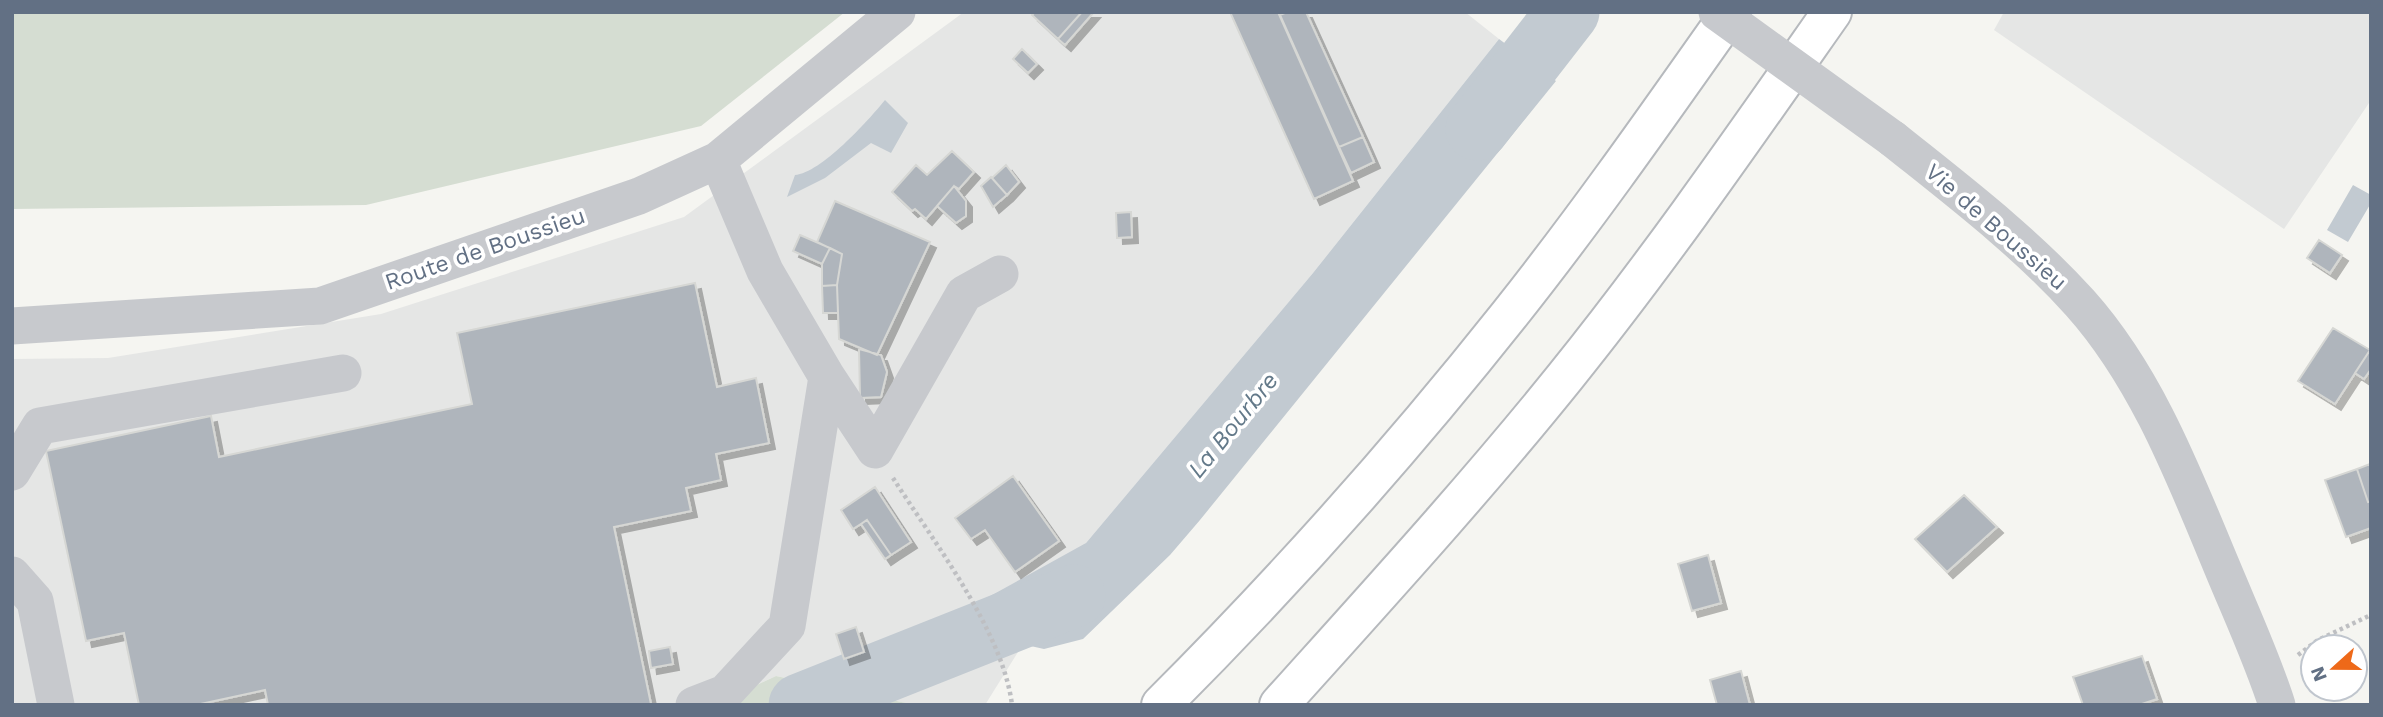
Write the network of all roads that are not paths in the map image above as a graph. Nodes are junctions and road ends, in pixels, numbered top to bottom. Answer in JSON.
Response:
{"nodes":[{"id":1,"x":897,"y":12,"type":"edge"},
{"id":2,"x":1717,"y":12,"type":"edge"},
{"id":3,"x":1731,"y":12,"type":"edge"},
{"id":4,"x":1832,"y":12,"type":"edge"},
{"id":5,"x":718,"y":160,"type":"junction"},
{"id":6,"x":1000,"y":274,"type":"dead end"},
{"id":7,"x":12,"y":326,"type":"edge"},
{"id":8,"x":343,"y":373,"type":"dead end"},
{"id":9,"x":827,"y":377,"type":"junction"},
{"id":10,"x":12,"y":472,"type":"edge"},
{"id":11,"x":12,"y":575,"type":"edge"},
{"id":12,"x":2274,"y":695,"type":"edge"},
{"id":13,"x":56,"y":705,"type":"edge"},
{"id":14,"x":694,"y":705,"type":"edge"},
{"id":15,"x":1161,"y":705,"type":"edge"},
{"id":16,"x":1279,"y":705,"type":"edge"}],
"edges":[{"from":1,"to":5,"type":"street","name":"Route de Boussieu"},
{"from":2,"to":12,"type":"street","name":"Vie de Boussieu","bridge":true},
{"from":3,"to":15,"type":"highway"},
{"from":4,"to":16,"type":"highway"},
{"from":5,"to":7,"type":"street","name":"Route de Boussieu"},
{"from":5,"to":9,"type":"street"},
{"from":6,"to":9,"type":"street"},
{"from":8,"to":10,"type":"street"},
{"from":9,"to":14,"type":"street"},
{"from":11,"to":13,"type":"street"}]}
